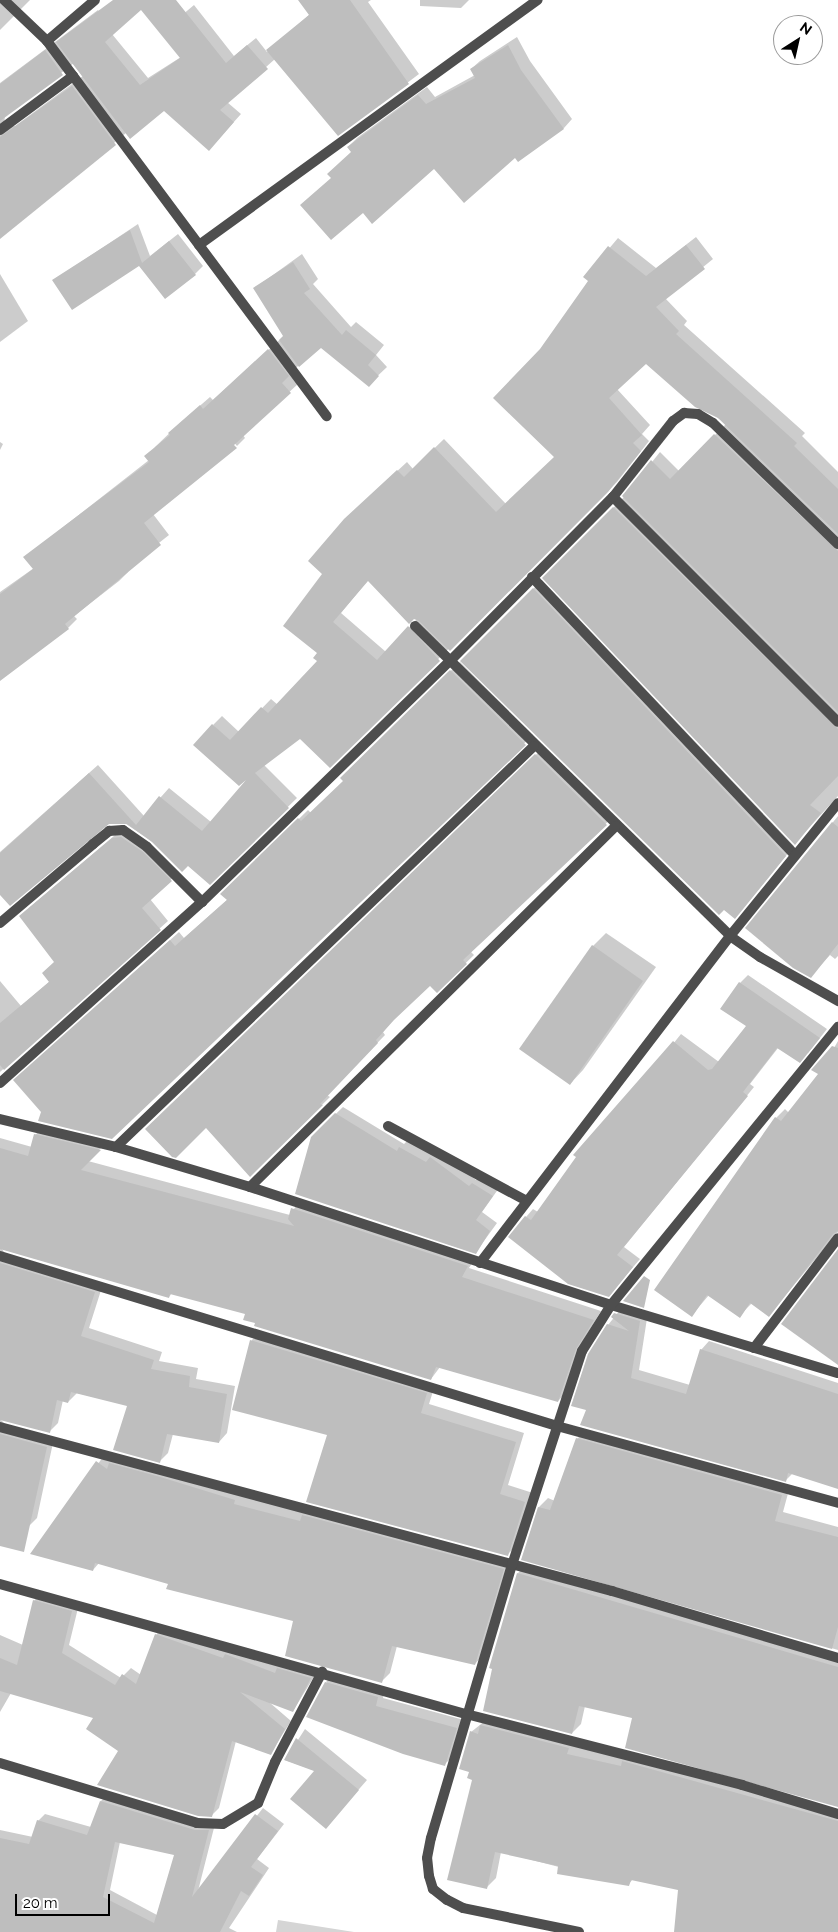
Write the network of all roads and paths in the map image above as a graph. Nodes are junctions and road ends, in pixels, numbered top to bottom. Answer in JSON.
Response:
{"nodes":[{"id":1,"x":4,"y":0,"type":"edge"},
{"id":2,"x":95,"y":0,"type":"edge"},
{"id":3,"x":538,"y":0,"type":"edge"},
{"id":4,"x":47,"y":41,"type":"junction"},
{"id":5,"x":73,"y":76,"type":"junction"},
{"id":6,"x":0,"y":130,"type":"edge"},
{"id":7,"x":199,"y":245,"type":"junction"},
{"id":8,"x":327,"y":416,"type":"dead end"},
{"id":9,"x":613,"y":497,"type":"junction"},
{"id":10,"x":838,"y":544,"type":"edge"},
{"id":11,"x":532,"y":577,"type":"junction"},
{"id":12,"x":415,"y":626,"type":"dead end"},
{"id":13,"x":450,"y":661,"type":"junction"},
{"id":14,"x":838,"y":722,"type":"edge"},
{"id":15,"x":534,"y":746,"type":"junction"},
{"id":16,"x":838,"y":803,"type":"edge"},
{"id":17,"x":616,"y":826,"type":"junction"},
{"id":18,"x":795,"y":855,"type":"junction"},
{"id":19,"x":202,"y":902,"type":"junction"},
{"id":20,"x":0,"y":924,"type":"edge"},
{"id":21,"x":730,"y":936,"type":"junction"},
{"id":22,"x":838,"y":1001,"type":"edge"},
{"id":23,"x":838,"y":1027,"type":"edge"},
{"id":24,"x":0,"y":1083,"type":"edge"},
{"id":25,"x":0,"y":1119,"type":"edge"},
{"id":26,"x":388,"y":1126,"type":"dead end"},
{"id":27,"x":116,"y":1146,"type":"junction"},
{"id":28,"x":250,"y":1187,"type":"junction"},
{"id":29,"x":526,"y":1200,"type":"junction"},
{"id":30,"x":838,"y":1238,"type":"edge"},
{"id":31,"x":0,"y":1256,"type":"edge"},
{"id":32,"x":480,"y":1263,"type":"junction"},
{"id":33,"x":611,"y":1305,"type":"junction"},
{"id":34,"x":754,"y":1348,"type":"junction"},
{"id":35,"x":838,"y":1374,"type":"edge"},
{"id":36,"x":557,"y":1426,"type":"junction"},
{"id":37,"x":0,"y":1427,"type":"edge"},
{"id":38,"x":838,"y":1503,"type":"edge"},
{"id":39,"x":512,"y":1565,"type":"junction"},
{"id":40,"x":0,"y":1584,"type":"edge"},
{"id":41,"x":838,"y":1658,"type":"edge"},
{"id":42,"x":322,"y":1672,"type":"junction"},
{"id":43,"x":470,"y":1715,"type":"junction"},
{"id":44,"x":0,"y":1763,"type":"edge"},
{"id":45,"x":838,"y":1814,"type":"edge"},
{"id":46,"x":579,"y":1932,"type":"edge"}],
"edges":[{"from":1,"to":4,"type":"street"},
{"from":2,"to":4,"type":"street"},
{"from":3,"to":7,"type":"street"},
{"from":4,"to":5,"type":"street"},
{"from":5,"to":6,"type":"street"},
{"from":5,"to":7,"type":"street"},
{"from":7,"to":8,"type":"street"},
{"from":9,"to":10,"type":"street"},
{"from":9,"to":11,"type":"street"},
{"from":9,"to":14,"type":"street"},
{"from":11,"to":13,"type":"street"},
{"from":11,"to":18,"type":"street"},
{"from":12,"to":13,"type":"street"},
{"from":13,"to":15,"type":"street"},
{"from":13,"to":19,"type":"street"},
{"from":15,"to":17,"type":"street"},
{"from":15,"to":27,"type":"street"},
{"from":16,"to":18,"type":"street"},
{"from":17,"to":21,"type":"street"},
{"from":17,"to":28,"type":"street"},
{"from":18,"to":21,"type":"street"},
{"from":19,"to":20,"type":"street"},
{"from":19,"to":24,"type":"street"},
{"from":21,"to":22,"type":"street"},
{"from":21,"to":29,"type":"street"},
{"from":23,"to":33,"type":"street"},
{"from":25,"to":27,"type":"street"},
{"from":26,"to":29,"type":"street"},
{"from":27,"to":28,"type":"street"},
{"from":28,"to":32,"type":"street"},
{"from":29,"to":32,"type":"street"},
{"from":30,"to":34,"type":"street"},
{"from":31,"to":36,"type":"street"},
{"from":32,"to":33,"type":"street"},
{"from":33,"to":34,"type":"street"},
{"from":33,"to":36,"type":"street"},
{"from":34,"to":35,"type":"street"},
{"from":36,"to":38,"type":"street"},
{"from":36,"to":39,"type":"street"},
{"from":37,"to":39,"type":"street"},
{"from":39,"to":41,"type":"street"},
{"from":39,"to":43,"type":"street"},
{"from":40,"to":42,"type":"street"},
{"from":42,"to":43,"type":"street"},
{"from":42,"to":44,"type":"street"},
{"from":43,"to":45,"type":"street"},
{"from":43,"to":46,"type":"street"}]}
